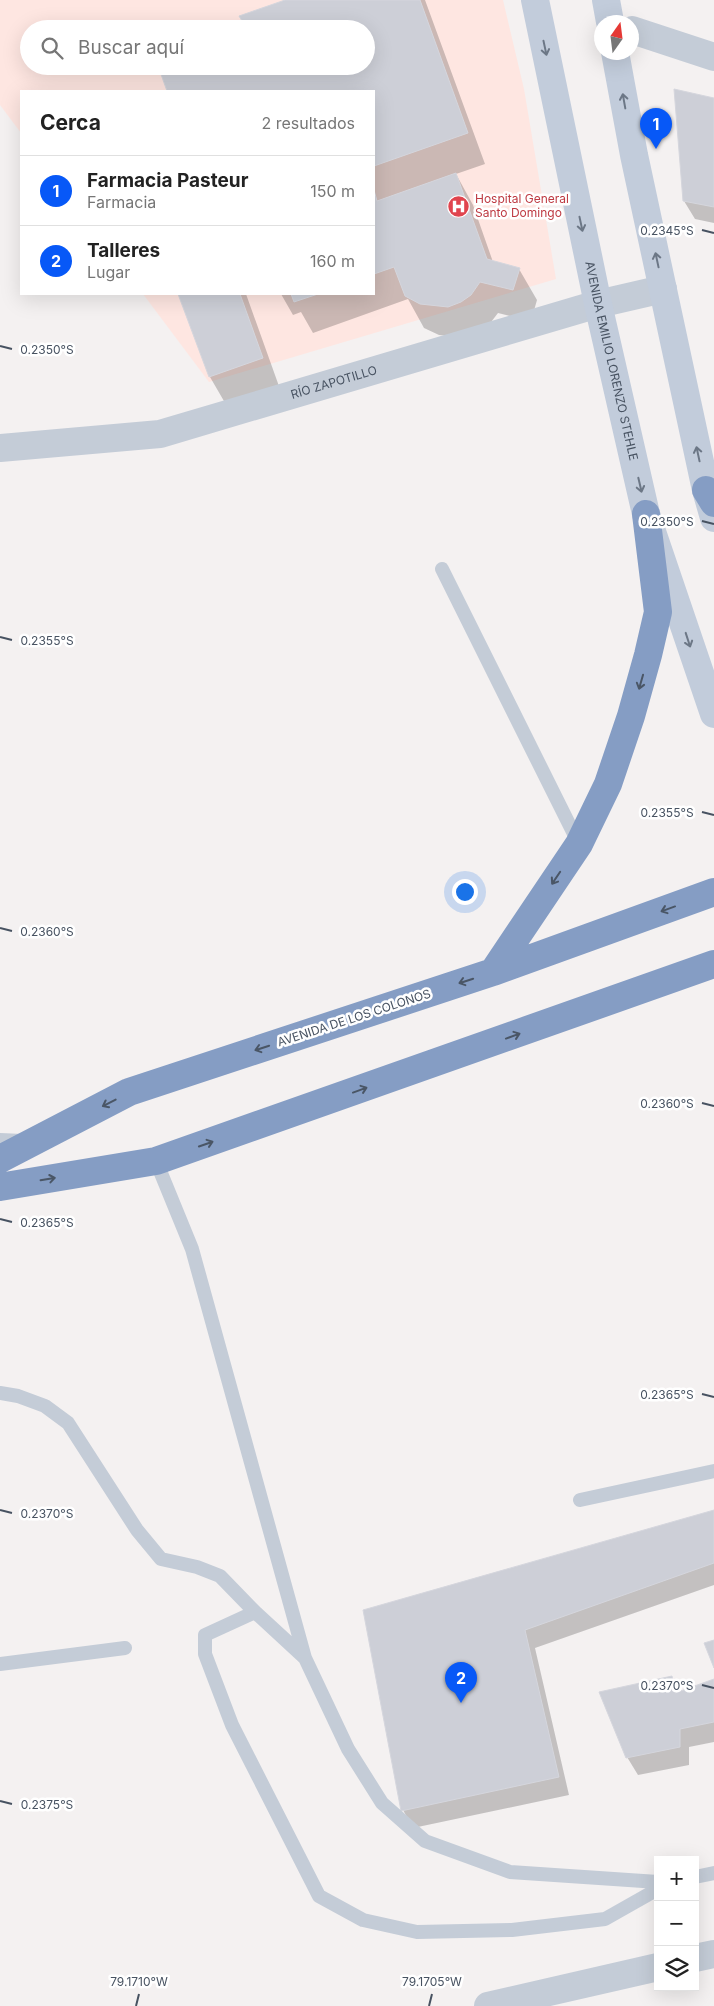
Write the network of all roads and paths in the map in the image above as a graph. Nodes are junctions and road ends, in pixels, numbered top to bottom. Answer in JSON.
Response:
{"nodes":[{"id":1,"x":535,"y":0,"type":"edge"},
{"id":2,"x":606,"y":0,"type":"edge"},
{"id":3,"x":609,"y":15,"type":"edge"},
{"id":4,"x":639,"y":32,"type":"edge"},
{"id":5,"x":714,"y":56,"type":"edge"},
{"id":6,"x":617,"y":60,"type":"edge"},
{"id":7,"x":663,"y":289,"type":"junction"},
{"id":8,"x":598,"y":304,"type":"junction"},
{"id":9,"x":0,"y":448,"type":"edge"},
{"id":10,"x":710,"y":497,"type":"edge"},
{"id":11,"x":646,"y":514,"type":"junction"},
{"id":12,"x":714,"y":518,"type":"edge"},
{"id":13,"x":442,"y":569,"type":"dead end"},
{"id":14,"x":714,"y":714,"type":"edge"},
{"id":15,"x":579,"y":844,"type":"junction"},
{"id":16,"x":714,"y":892,"type":"edge"},
{"id":17,"x":714,"y":964,"type":"edge"},
{"id":18,"x":493,"y":972,"type":"junction"},
{"id":19,"x":0,"y":1140,"type":"edge"},
{"id":20,"x":34,"y":1142,"type":"junction"},
{"id":21,"x":0,"y":1159,"type":"edge"},
{"id":22,"x":156,"y":1161,"type":"junction"},
{"id":23,"x":0,"y":1187,"type":"edge"},
{"id":24,"x":0,"y":1393,"type":"edge"},
{"id":25,"x":714,"y":1471,"type":"edge"},
{"id":26,"x":580,"y":1500,"type":"dead end"},
{"id":27,"x":255,"y":1612,"type":"junction"},
{"id":28,"x":125,"y":1648,"type":"dead end"},
{"id":29,"x":305,"y":1658,"type":"junction"},
{"id":30,"x":0,"y":1664,"type":"edge"},
{"id":31,"x":714,"y":1873,"type":"edge"},
{"id":32,"x":699,"y":1876,"type":"edge"},
{"id":33,"x":654,"y":1882,"type":"edge"},
{"id":34,"x":654,"y":1891,"type":"edge"},
{"id":35,"x":714,"y":1954,"type":"edge"},
{"id":36,"x":699,"y":1957,"type":"edge"},
{"id":37,"x":654,"y":1968,"type":"edge"},
{"id":38,"x":488,"y":2006,"type":"edge"}],
"edges":[{"from":1,"to":8,"type":"street","name":"AVENIDA EMILIO LORENZO STEHLE","one_way":true},
{"from":2,"to":3,"type":"street"},
{"from":4,"to":5,"type":"street"},
{"from":7,"to":6,"type":"street","one_way":true},
{"from":7,"to":8,"type":"street","name":"RÍO ZAPOTILLO"},
{"from":10,"to":7,"type":"street","one_way":true},
{"from":8,"to":9,"type":"street","name":"RÍO ZAPOTILLO"},
{"from":8,"to":11,"type":"street","name":"AVENIDA EMILIO LORENZO STEHLE","one_way":true},
{"from":10,"to":12,"type":"street"},
{"from":11,"to":14,"type":"street","name":"AVENIDA EMILIO LORENZO STEHLE","one_way":true},
{"from":11,"to":15,"type":"highway","one_way":true},
{"from":13,"to":15,"type":"lane"},
{"from":15,"to":18,"type":"highway","one_way":true},
{"from":16,"to":18,"type":"highway","name":"AVENIDA DE LOS COLONOS","one_way":true},
{"from":22,"to":17,"type":"highway","one_way":true},
{"from":18,"to":20,"type":"highway","name":"AVENIDA DE LOS COLONOS","one_way":true},
{"from":19,"to":20,"type":"lane"},
{"from":20,"to":21,"type":"highway","name":"AVENIDA DE LOS COLONOS"},
{"from":23,"to":22,"type":"highway","one_way":true},
{"from":22,"to":29,"type":"lane"},
{"from":24,"to":27,"type":"lane"},
{"from":25,"to":26,"type":"lane"},
{"from":27,"to":29,"type":"lane"},
{"from":27,"to":34,"type":"lane"},
{"from":28,"to":30,"type":"lane"},
{"from":29,"to":33,"type":"lane"},
{"from":31,"to":32,"type":"lane"},
{"from":35,"to":36,"type":"street"},
{"from":37,"to":38,"type":"street"}]}
